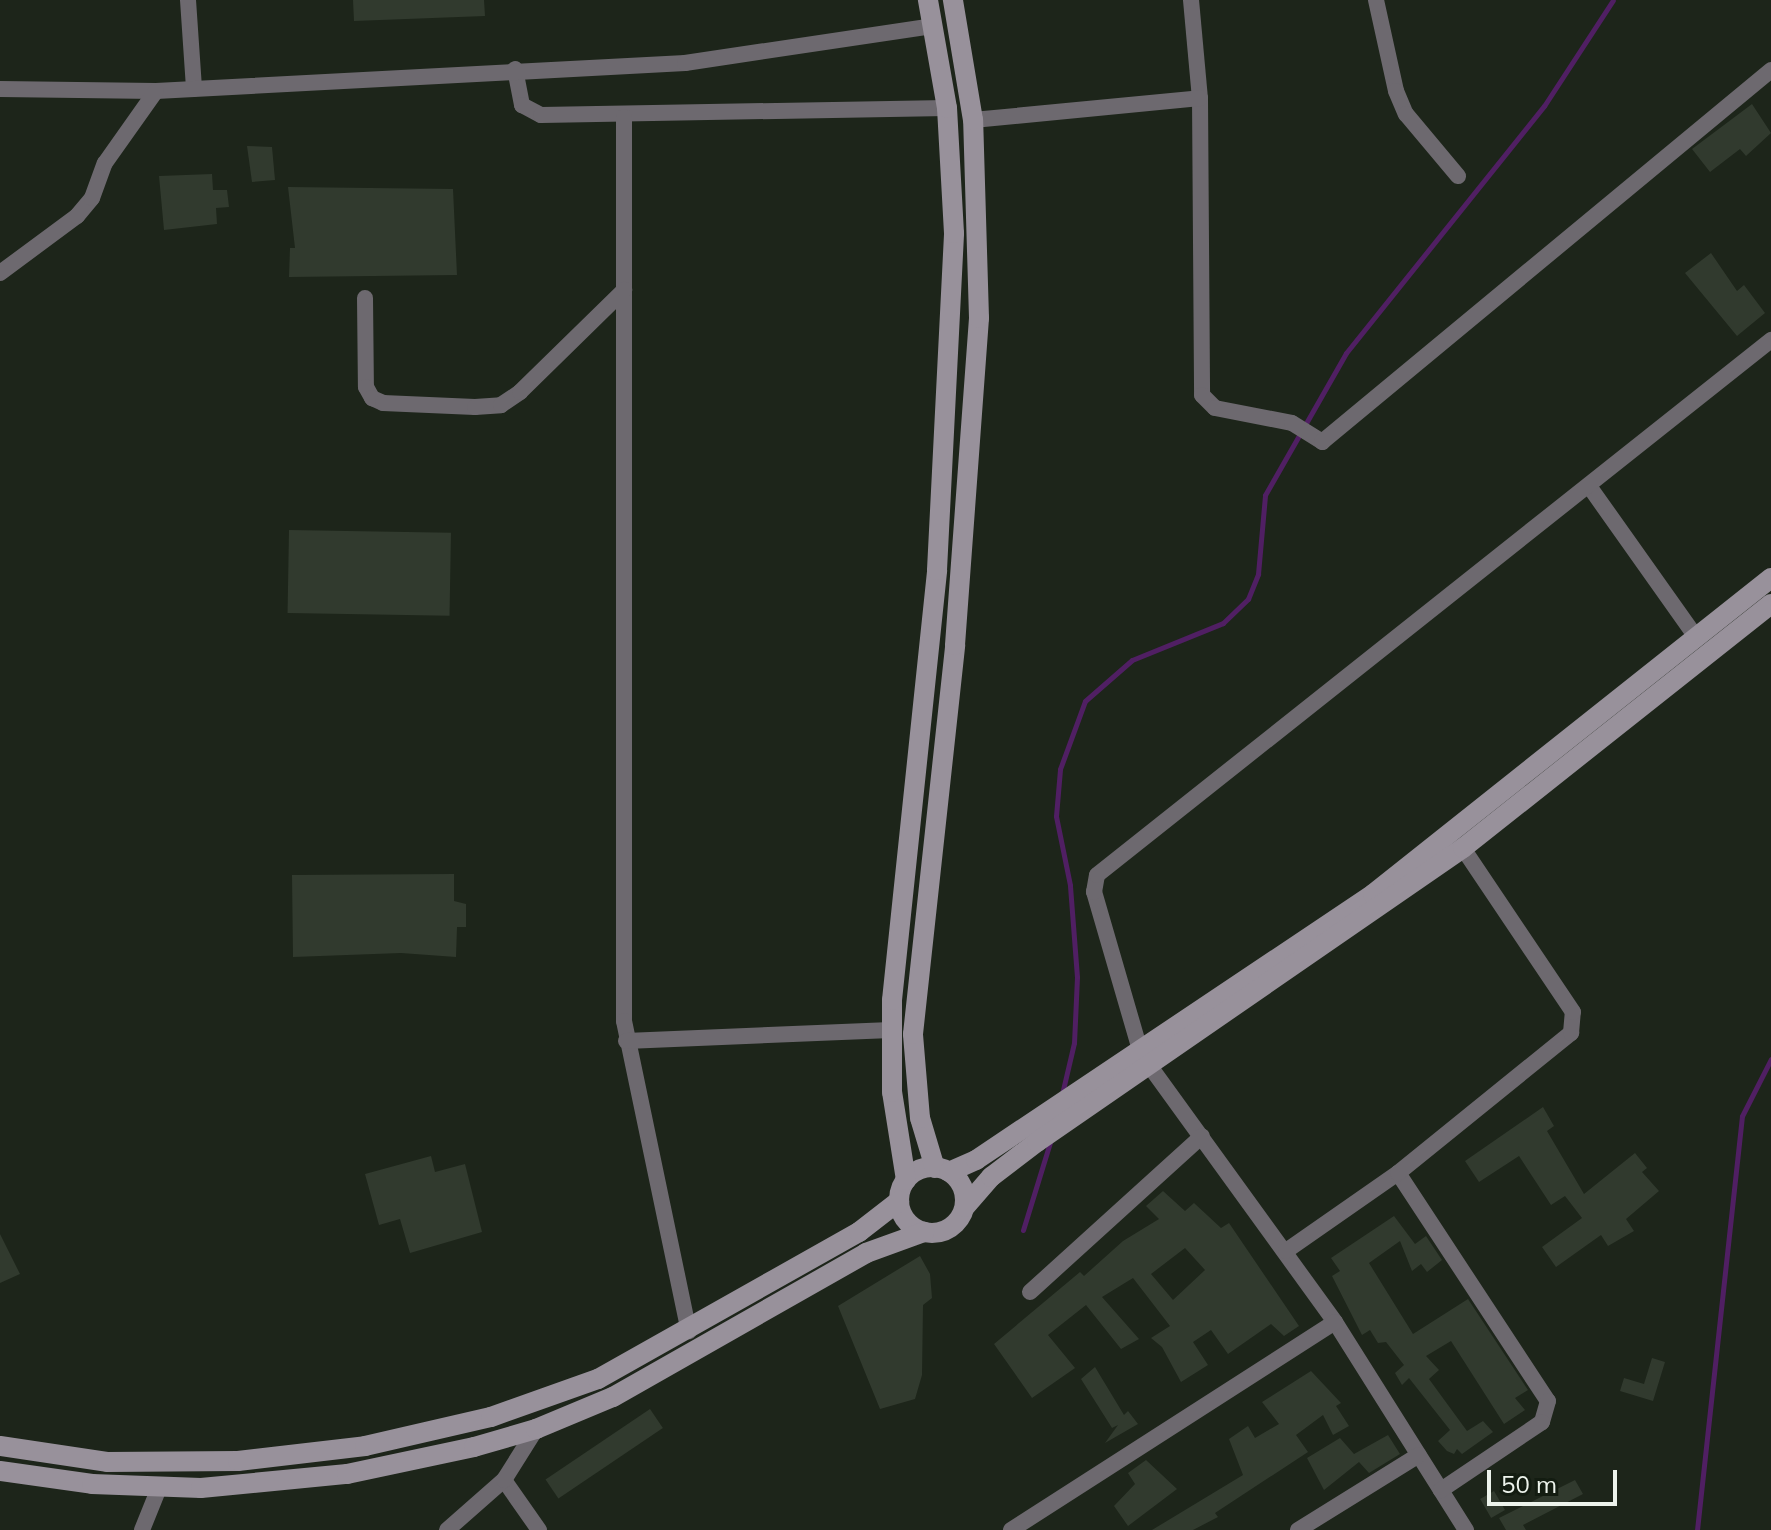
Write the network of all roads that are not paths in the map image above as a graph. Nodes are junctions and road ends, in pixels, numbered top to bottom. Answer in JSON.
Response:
{"nodes":[{"id":1,"x":188,"y":0,"type":"edge"},
{"id":2,"x":928,"y":0,"type":"edge"},
{"id":3,"x":953,"y":0,"type":"edge"},
{"id":4,"x":1191,"y":0,"type":"edge"},
{"id":5,"x":1376,"y":0,"type":"edge"},
{"id":6,"x":932,"y":26,"type":"junction"},
{"id":7,"x":515,"y":69,"type":"junction"},
{"id":8,"x":1771,"y":70,"type":"edge"},
{"id":9,"x":0,"y":89,"type":"edge"},
{"id":10,"x":194,"y":89,"type":"junction"},
{"id":11,"x":156,"y":91,"type":"junction"},
{"id":12,"x":1200,"y":98,"type":"junction"},
{"id":13,"x":947,"y":108,"type":"junction"},
{"id":14,"x":624,"y":117,"type":"junction"},
{"id":15,"x":973,"y":120,"type":"junction"},
{"id":16,"x":1458,"y":176,"type":"dead end"},
{"id":17,"x":0,"y":273,"type":"edge"},
{"id":18,"x":624,"y":290,"type":"junction"},
{"id":19,"x":365,"y":298,"type":"dead end"},
{"id":20,"x":1771,"y":340,"type":"edge"},
{"id":21,"x":1589,"y":486,"type":"junction"},
{"id":22,"x":1771,"y":578,"type":"edge"},
{"id":23,"x":1771,"y":604,"type":"edge"},
{"id":24,"x":1696,"y":637,"type":"junction"},
{"id":25,"x":1463,"y":848,"type":"junction"},
{"id":26,"x":891,"y":1030,"type":"junction"},
{"id":27,"x":626,"y":1041,"type":"junction"},
{"id":28,"x":1144,"y":1057,"type":"junction"},
{"id":29,"x":1202,"y":1136,"type":"junction"},
{"id":30,"x":942,"y":1170,"type":"junction"},
{"id":31,"x":1398,"y":1173,"type":"junction"},
{"id":32,"x":906,"y":1180,"type":"junction"},
{"id":33,"x":899,"y":1201,"type":"junction"},
{"id":34,"x":965,"y":1207,"type":"junction"},
{"id":35,"x":924,"y":1232,"type":"junction"},
{"id":36,"x":1286,"y":1251,"type":"junction"},
{"id":37,"x":1030,"y":1292,"type":"dead end"},
{"id":38,"x":1335,"y":1322,"type":"junction"},
{"id":39,"x":689,"y":1331,"type":"junction"},
{"id":40,"x":536,"y":1429,"type":"junction"},
{"id":41,"x":0,"y":1446,"type":"edge"},
{"id":42,"x":1419,"y":1455,"type":"junction"},
{"id":43,"x":0,"y":1471,"type":"edge"},
{"id":44,"x":504,"y":1480,"type":"junction"},
{"id":45,"x":159,"y":1488,"type":"junction"},
{"id":46,"x":1441,"y":1490,"type":"junction"},
{"id":47,"x":142,"y":1530,"type":"edge"},
{"id":48,"x":447,"y":1530,"type":"edge"},
{"id":49,"x":539,"y":1530,"type":"edge"},
{"id":50,"x":1011,"y":1530,"type":"edge"},
{"id":51,"x":1298,"y":1530,"type":"edge"},
{"id":52,"x":1466,"y":1530,"type":"edge"}],
"edges":[{"from":1,"to":10,"type":"street"},
{"from":2,"to":6,"type":"main road"},
{"from":3,"to":15,"type":"main road"},
{"from":4,"to":12,"type":"street"},
{"from":5,"to":16,"type":"street"},
{"from":6,"to":7,"type":"street"},
{"from":6,"to":13,"type":"main road"},
{"from":7,"to":10,"type":"street"},
{"from":7,"to":14,"type":"street"},
{"from":8,"to":12,"type":"street"},
{"from":9,"to":11,"type":"street"},
{"from":10,"to":11,"type":"street"},
{"from":11,"to":17,"type":"street"},
{"from":12,"to":15,"type":"street"},
{"from":13,"to":14,"type":"street"},
{"from":13,"to":26,"type":"main road"},
{"from":14,"to":18,"type":"street"},
{"from":15,"to":30,"type":"main road"},
{"from":18,"to":19,"type":"street"},
{"from":18,"to":27,"type":"street"},
{"from":20,"to":21,"type":"street"},
{"from":21,"to":24,"type":"street"},
{"from":21,"to":28,"type":"street"},
{"from":22,"to":24,"type":"main road"},
{"from":23,"to":25,"type":"main road"},
{"from":24,"to":28,"type":"main road"},
{"from":25,"to":28,"type":"main road"},
{"from":25,"to":31,"type":"street"},
{"from":26,"to":27,"type":"street"},
{"from":26,"to":32,"type":"main road"},
{"from":27,"to":39,"type":"street"},
{"from":28,"to":29,"type":"street"},
{"from":28,"to":30,"type":"main road"},
{"from":28,"to":34,"type":"main road"},
{"from":29,"to":36,"type":"street"},
{"from":29,"to":37,"type":"street"},
{"from":30,"to":32,"type":"main road"},
{"from":30,"to":34,"type":"main road"},
{"from":31,"to":36,"type":"street"},
{"from":31,"to":46,"type":"street"},
{"from":32,"to":33,"type":"main road"},
{"from":33,"to":35,"type":"main road"},
{"from":33,"to":39,"type":"main road"},
{"from":34,"to":35,"type":"main road"},
{"from":35,"to":40,"type":"main road"},
{"from":36,"to":38,"type":"street"},
{"from":38,"to":42,"type":"street"},
{"from":38,"to":50,"type":"street"},
{"from":39,"to":41,"type":"main road"},
{"from":40,"to":44,"type":"street"},
{"from":40,"to":45,"type":"main road"},
{"from":42,"to":46,"type":"street"},
{"from":42,"to":51,"type":"street"},
{"from":43,"to":45,"type":"main road"},
{"from":44,"to":48,"type":"street"},
{"from":44,"to":49,"type":"street"},
{"from":45,"to":47,"type":"street"},
{"from":46,"to":52,"type":"street"}]}
